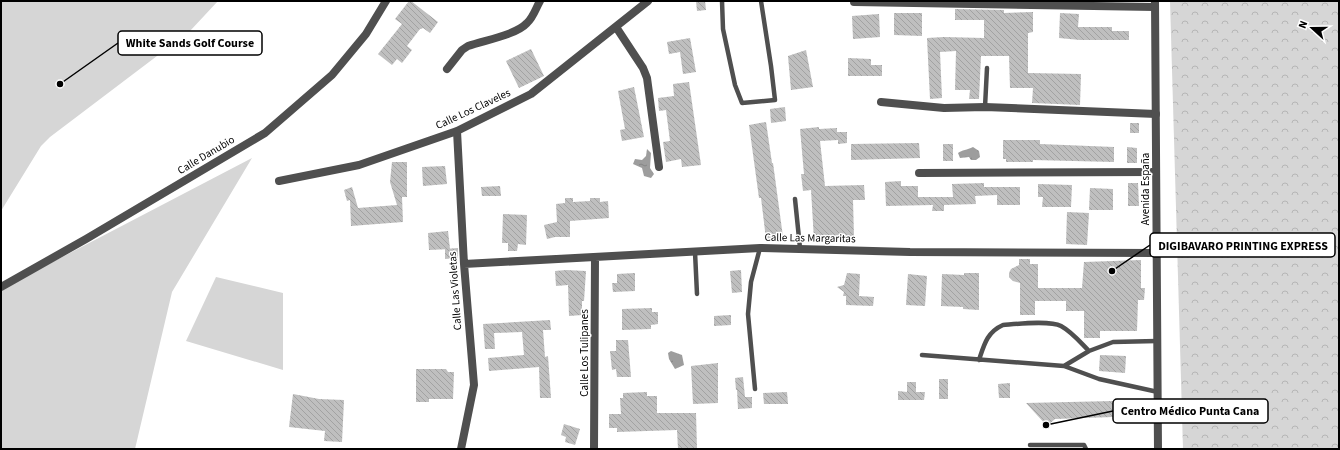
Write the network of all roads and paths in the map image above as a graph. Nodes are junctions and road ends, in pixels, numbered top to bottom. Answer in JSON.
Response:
{"nodes":[{"id":1,"x":386,"y":1,"type":"edge"},
{"id":2,"x":540,"y":1,"type":"edge"},
{"id":3,"x":648,"y":1,"type":"edge"},
{"id":4,"x":722,"y":1,"type":"edge"},
{"id":5,"x":761,"y":1,"type":"edge"},
{"id":6,"x":854,"y":2,"type":"dead end"},
{"id":7,"x":1155,"y":4,"type":"edge"},
{"id":8,"x":616,"y":27,"type":"junction"},
{"id":9,"x":987,"y":68,"type":"dead end"},
{"id":10,"x":447,"y":69,"type":"dead end"},
{"id":11,"x":882,"y":102,"type":"dead end"},
{"id":12,"x":985,"y":107,"type":"junction"},
{"id":13,"x":1156,"y":114,"type":"junction"},
{"id":14,"x":457,"y":131,"type":"junction"},
{"id":15,"x":660,"y":167,"type":"dead end"},
{"id":16,"x":1156,"y":172,"type":"junction"},
{"id":17,"x":918,"y":173,"type":"dead end"},
{"id":18,"x":279,"y":182,"type":"dead end"},
{"id":19,"x":795,"y":199,"type":"dead end"},
{"id":20,"x":760,"y":248,"type":"junction"},
{"id":21,"x":800,"y":248,"type":"junction"},
{"id":22,"x":695,"y":252,"type":"junction"},
{"id":23,"x":1157,"y":253,"type":"junction"},
{"id":24,"x":595,"y":257,"type":"junction"},
{"id":25,"x":464,"y":264,"type":"junction"},
{"id":26,"x":1,"y":287,"type":"edge"},
{"id":27,"x":697,"y":294,"type":"dead end"},
{"id":28,"x":1157,"y":341,"type":"junction"},
{"id":29,"x":1089,"y":351,"type":"junction"},
{"id":30,"x":922,"y":355,"type":"dead end"},
{"id":31,"x":979,"y":360,"type":"junction"},
{"id":32,"x":1064,"y":366,"type":"junction"},
{"id":33,"x":755,"y":389,"type":"dead end"},
{"id":34,"x":1158,"y":392,"type":"junction"},
{"id":35,"x":1030,"y":445,"type":"dead end"},
{"id":36,"x":461,"y":449,"type":"edge"},
{"id":37,"x":594,"y":449,"type":"edge"},
{"id":38,"x":1086,"y":449,"type":"edge"},
{"id":39,"x":1158,"y":449,"type":"edge"}],
"edges":[{"from":1,"to":26,"type":"street","name":"Calle Danubio"},
{"from":2,"to":10,"type":"street"},
{"from":3,"to":8,"type":"street","name":"Calle Los Claveles"},
{"from":4,"to":5,"type":"lane"},
{"from":6,"to":7,"type":"street"},
{"from":7,"to":13,"type":"street","name":"Avenida España"},
{"from":8,"to":14,"type":"street","name":"Calle Los Claveles"},
{"from":8,"to":15,"type":"street"},
{"from":9,"to":12,"type":"lane"},
{"from":11,"to":12,"type":"street"},
{"from":12,"to":13,"type":"street"},
{"from":13,"to":16,"type":"street","name":"Avenida España"},
{"from":14,"to":18,"type":"street","name":"Calle Los Claveles"},
{"from":14,"to":25,"type":"street","name":"Calle Las Violetas"},
{"from":16,"to":17,"type":"street"},
{"from":16,"to":23,"type":"street","name":"Avenida España"},
{"from":19,"to":21,"type":"lane"},
{"from":20,"to":21,"type":"street","name":"Calle Las Margaritas"},
{"from":20,"to":22,"type":"street","name":"Calle Las Margaritas"},
{"from":20,"to":33,"type":"lane"},
{"from":21,"to":23,"type":"street","name":"Calle Las Margaritas"},
{"from":22,"to":24,"type":"street","name":"Calle Las Margaritas"},
{"from":22,"to":27,"type":"lane"},
{"from":23,"to":28,"type":"street","name":"Avenida España"},
{"from":24,"to":25,"type":"street","name":"Calle Las Margaritas"},
{"from":24,"to":37,"type":"street","name":"Calle Los Tulipanes"},
{"from":25,"to":36,"type":"street","name":"Calle Las Violetas"},
{"from":28,"to":29,"type":"lane"},
{"from":28,"to":34,"type":"street","name":"Avenida España"},
{"from":29,"to":31,"type":"lane"},
{"from":29,"to":32,"type":"lane"},
{"from":30,"to":31,"type":"lane"},
{"from":31,"to":32,"type":"lane"},
{"from":32,"to":34,"type":"lane"},
{"from":34,"to":39,"type":"street","name":"Avenida España"},
{"from":35,"to":38,"type":"lane"}]}
